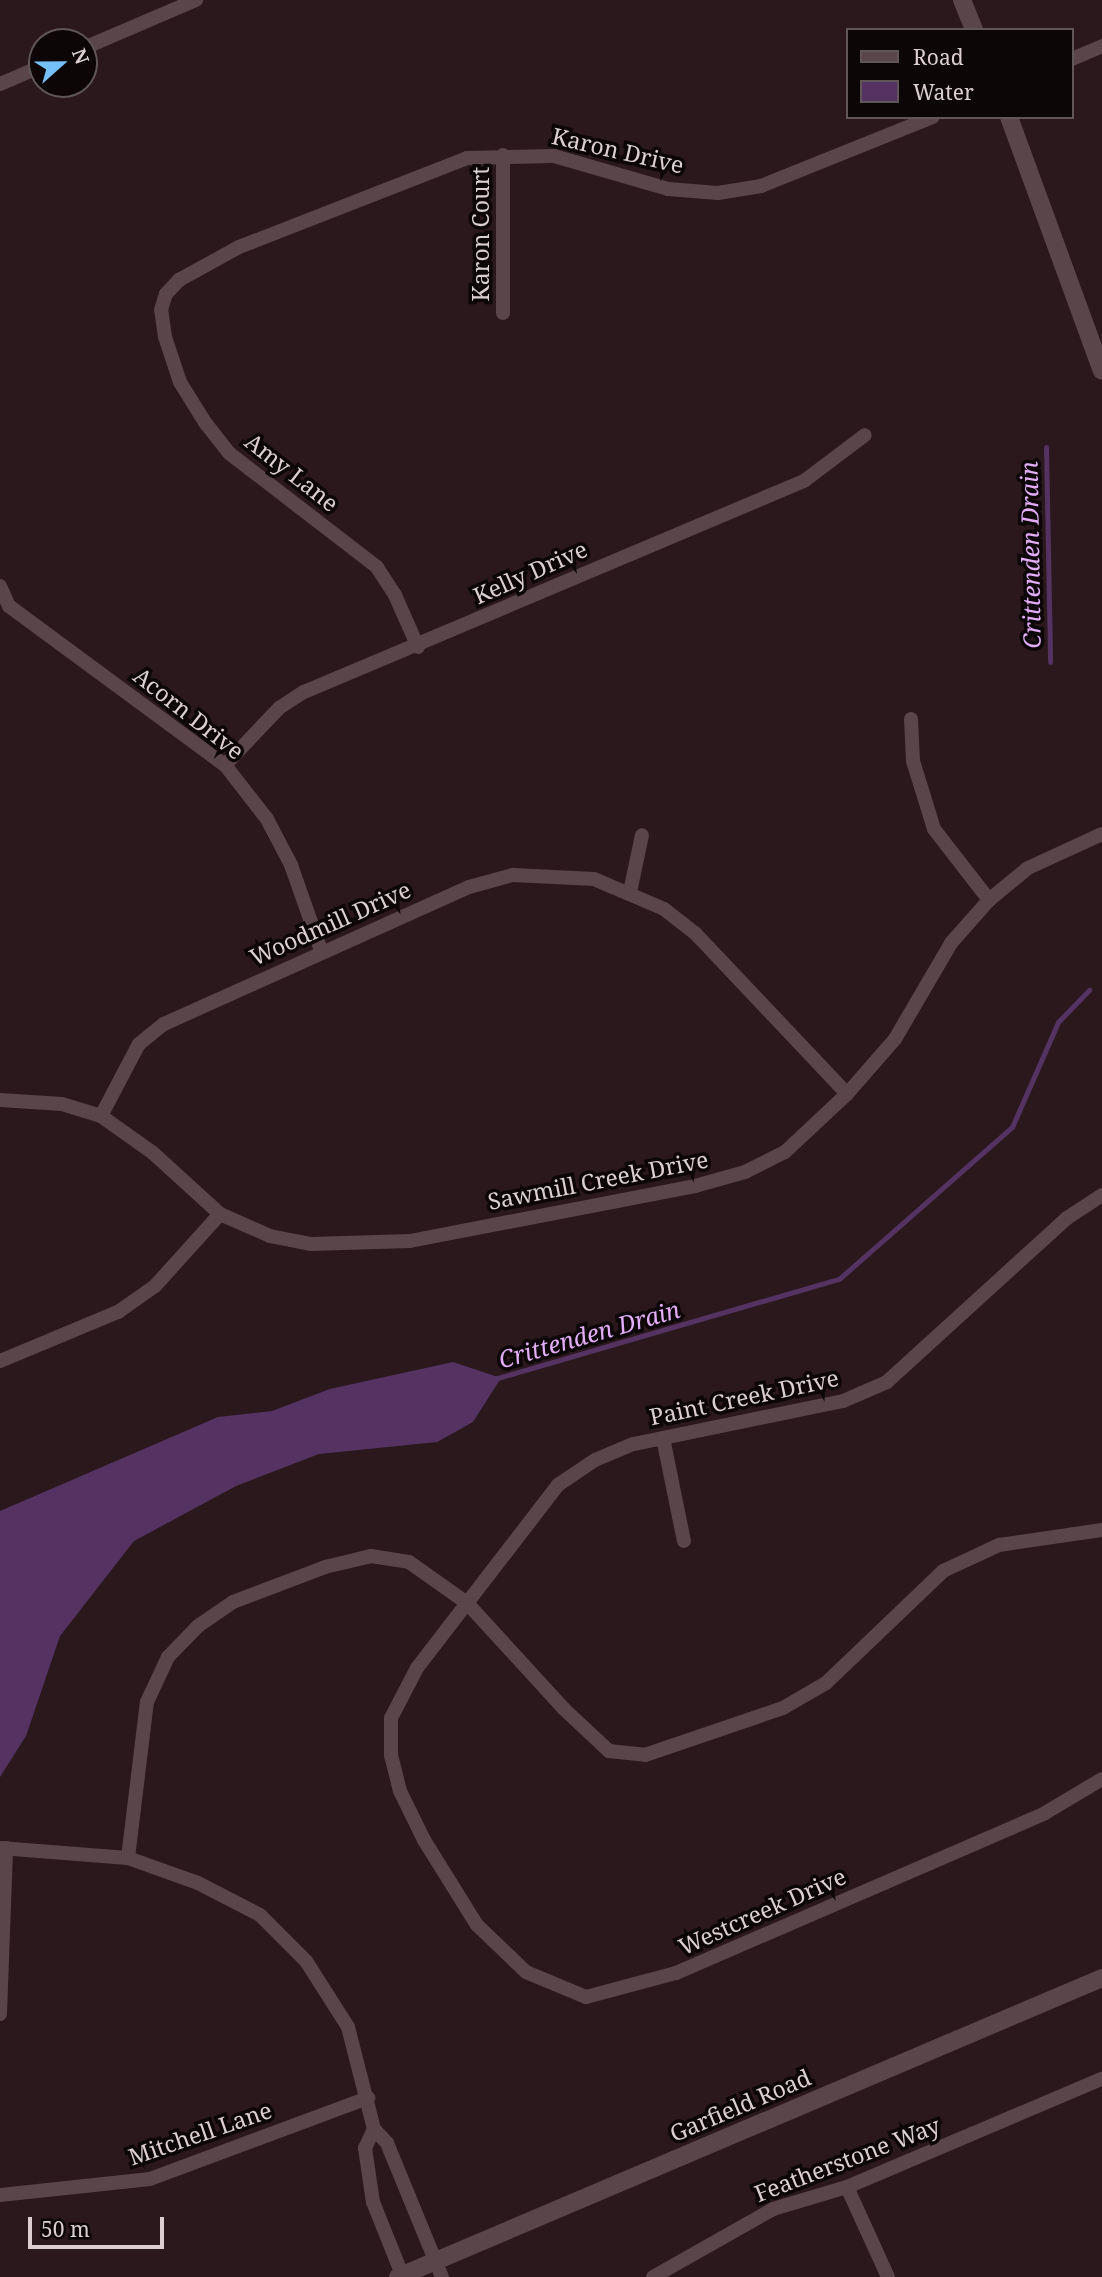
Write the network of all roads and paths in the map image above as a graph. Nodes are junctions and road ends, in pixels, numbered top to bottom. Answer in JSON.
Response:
{"nodes":[{"id":1,"x":196,"y":0,"type":"edge"},
{"id":2,"x":962,"y":0,"type":"edge"},
{"id":3,"x":973,"y":28,"type":"edge"},
{"id":4,"x":98,"y":42,"type":"edge"},
{"id":5,"x":1102,"y":46,"type":"edge"},
{"id":6,"x":1074,"y":57,"type":"edge"},
{"id":7,"x":28,"y":72,"type":"edge"},
{"id":8,"x":0,"y":84,"type":"edge"},
{"id":9,"x":928,"y":119,"type":"edge"},
{"id":10,"x":1010,"y":119,"type":"edge"},
{"id":11,"x":503,"y":155,"type":"junction"},
{"id":12,"x":179,"y":280,"type":"joint"},
{"id":13,"x":503,"y":313,"type":"dead end"},
{"id":14,"x":1102,"y":371,"type":"edge"},
{"id":15,"x":865,"y":435,"type":"dead end"},
{"id":16,"x":0,"y":586,"type":"edge"},
{"id":17,"x":4,"y":608,"type":"edge"},
{"id":18,"x":418,"y":647,"type":"junction"},
{"id":19,"x":911,"y":719,"type":"dead end"},
{"id":20,"x":225,"y":765,"type":"junction"},
{"id":21,"x":1102,"y":834,"type":"edge"},
{"id":22,"x":642,"y":835,"type":"dead end"},
{"id":23,"x":630,"y":892,"type":"junction"},
{"id":24,"x":989,"y":900,"type":"junction"},
{"id":25,"x":322,"y":953,"type":"junction"},
{"id":26,"x":848,"y":1094,"type":"junction"},
{"id":27,"x":0,"y":1100,"type":"edge"},
{"id":28,"x":101,"y":1116,"type":"junction"},
{"id":29,"x":1102,"y":1195,"type":"edge"},
{"id":30,"x":220,"y":1214,"type":"junction"},
{"id":31,"x":0,"y":1362,"type":"edge"},
{"id":32,"x":663,"y":1438,"type":"junction"},
{"id":33,"x":1102,"y":1530,"type":"edge"},
{"id":34,"x":684,"y":1541,"type":"dead end"},
{"id":35,"x":467,"y":1603,"type":"junction"},
{"id":36,"x":1102,"y":1779,"type":"edge"},
{"id":37,"x":3,"y":1848,"type":"edge"},
{"id":38,"x":128,"y":1858,"type":"junction"},
{"id":39,"x":458,"y":1895,"type":"joint"},
{"id":40,"x":1102,"y":1978,"type":"edge"},
{"id":41,"x":0,"y":2014,"type":"edge"},
{"id":42,"x":1102,"y":2079,"type":"edge"},
{"id":43,"x":368,"y":2098,"type":"junction"},
{"id":44,"x":374,"y":2129,"type":"junction"},
{"id":45,"x":848,"y":2187,"type":"junction"},
{"id":46,"x":0,"y":2195,"type":"edge"},
{"id":47,"x":439,"y":2269,"type":"edge"},
{"id":48,"x":401,"y":2276,"type":"edge"},
{"id":49,"x":653,"y":2277,"type":"edge"},
{"id":50,"x":888,"y":2277,"type":"edge"}],
"edges":[{"from":1,"to":4,"type":"street"},
{"from":2,"to":3,"type":"street"},
{"from":5,"to":6,"type":"street"},
{"from":7,"to":8,"type":"street"},
{"from":9,"to":11,"type":"street","name":"Karon Drive"},
{"from":10,"to":14,"type":"street"},
{"from":11,"to":12,"type":"street","name":"Karon Drive"},
{"from":11,"to":13,"type":"street","name":"Karon Court"},
{"from":12,"to":18,"type":"street","name":"Amy Lane"},
{"from":15,"to":18,"type":"street","name":"Kelly Drive"},
{"from":16,"to":17,"type":"street","name":"Acorn Drive"},
{"from":17,"to":20,"type":"street","name":"Acorn Drive"},
{"from":18,"to":20,"type":"street","name":"Kelly Drive"},
{"from":19,"to":24,"type":"street"},
{"from":20,"to":25,"type":"street","name":"Acorn Drive"},
{"from":21,"to":24,"type":"street","name":"Sawmill Creek Drive"},
{"from":22,"to":23,"type":"street"},
{"from":23,"to":25,"type":"street","name":"Woodmill Drive"},
{"from":23,"to":26,"type":"street","name":"Woodmill Drive"},
{"from":24,"to":26,"type":"street","name":"Sawmill Creek Drive"},
{"from":25,"to":28,"type":"street","name":"Woodmill Drive"},
{"from":26,"to":30,"type":"street","name":"Sawmill Creek Drive"},
{"from":27,"to":28,"type":"street","name":"Sawmill Creek Drive"},
{"from":28,"to":30,"type":"street","name":"Sawmill Creek Drive"},
{"from":29,"to":32,"type":"street","name":"Paint Creek Drive"},
{"from":30,"to":31,"type":"street"},
{"from":32,"to":34,"type":"street"},
{"from":32,"to":35,"type":"street","name":"Paint Creek Drive"},
{"from":33,"to":35,"type":"street"},
{"from":35,"to":38,"type":"street"},
{"from":35,"to":39,"type":"street","name":"Paint Creek Drive"},
{"from":36,"to":39,"type":"street","name":"Westcreek Drive"},
{"from":37,"to":38,"type":"street"},
{"from":37,"to":41,"type":"street"},
{"from":38,"to":43,"type":"street"},
{"from":40,"to":47,"type":"street","name":"Garfield Road"},
{"from":42,"to":45,"type":"street","name":"Featherstone Way"},
{"from":43,"to":44,"type":"street"},
{"from":43,"to":46,"type":"street","name":"Mitchell Lane"},
{"from":44,"to":47,"type":"street"},
{"from":44,"to":48,"type":"street"},
{"from":45,"to":49,"type":"street","name":"Featherstone Way"},
{"from":45,"to":50,"type":"street"},
{"from":47,"to":48,"type":"street","name":"Garfield Road"}]}
